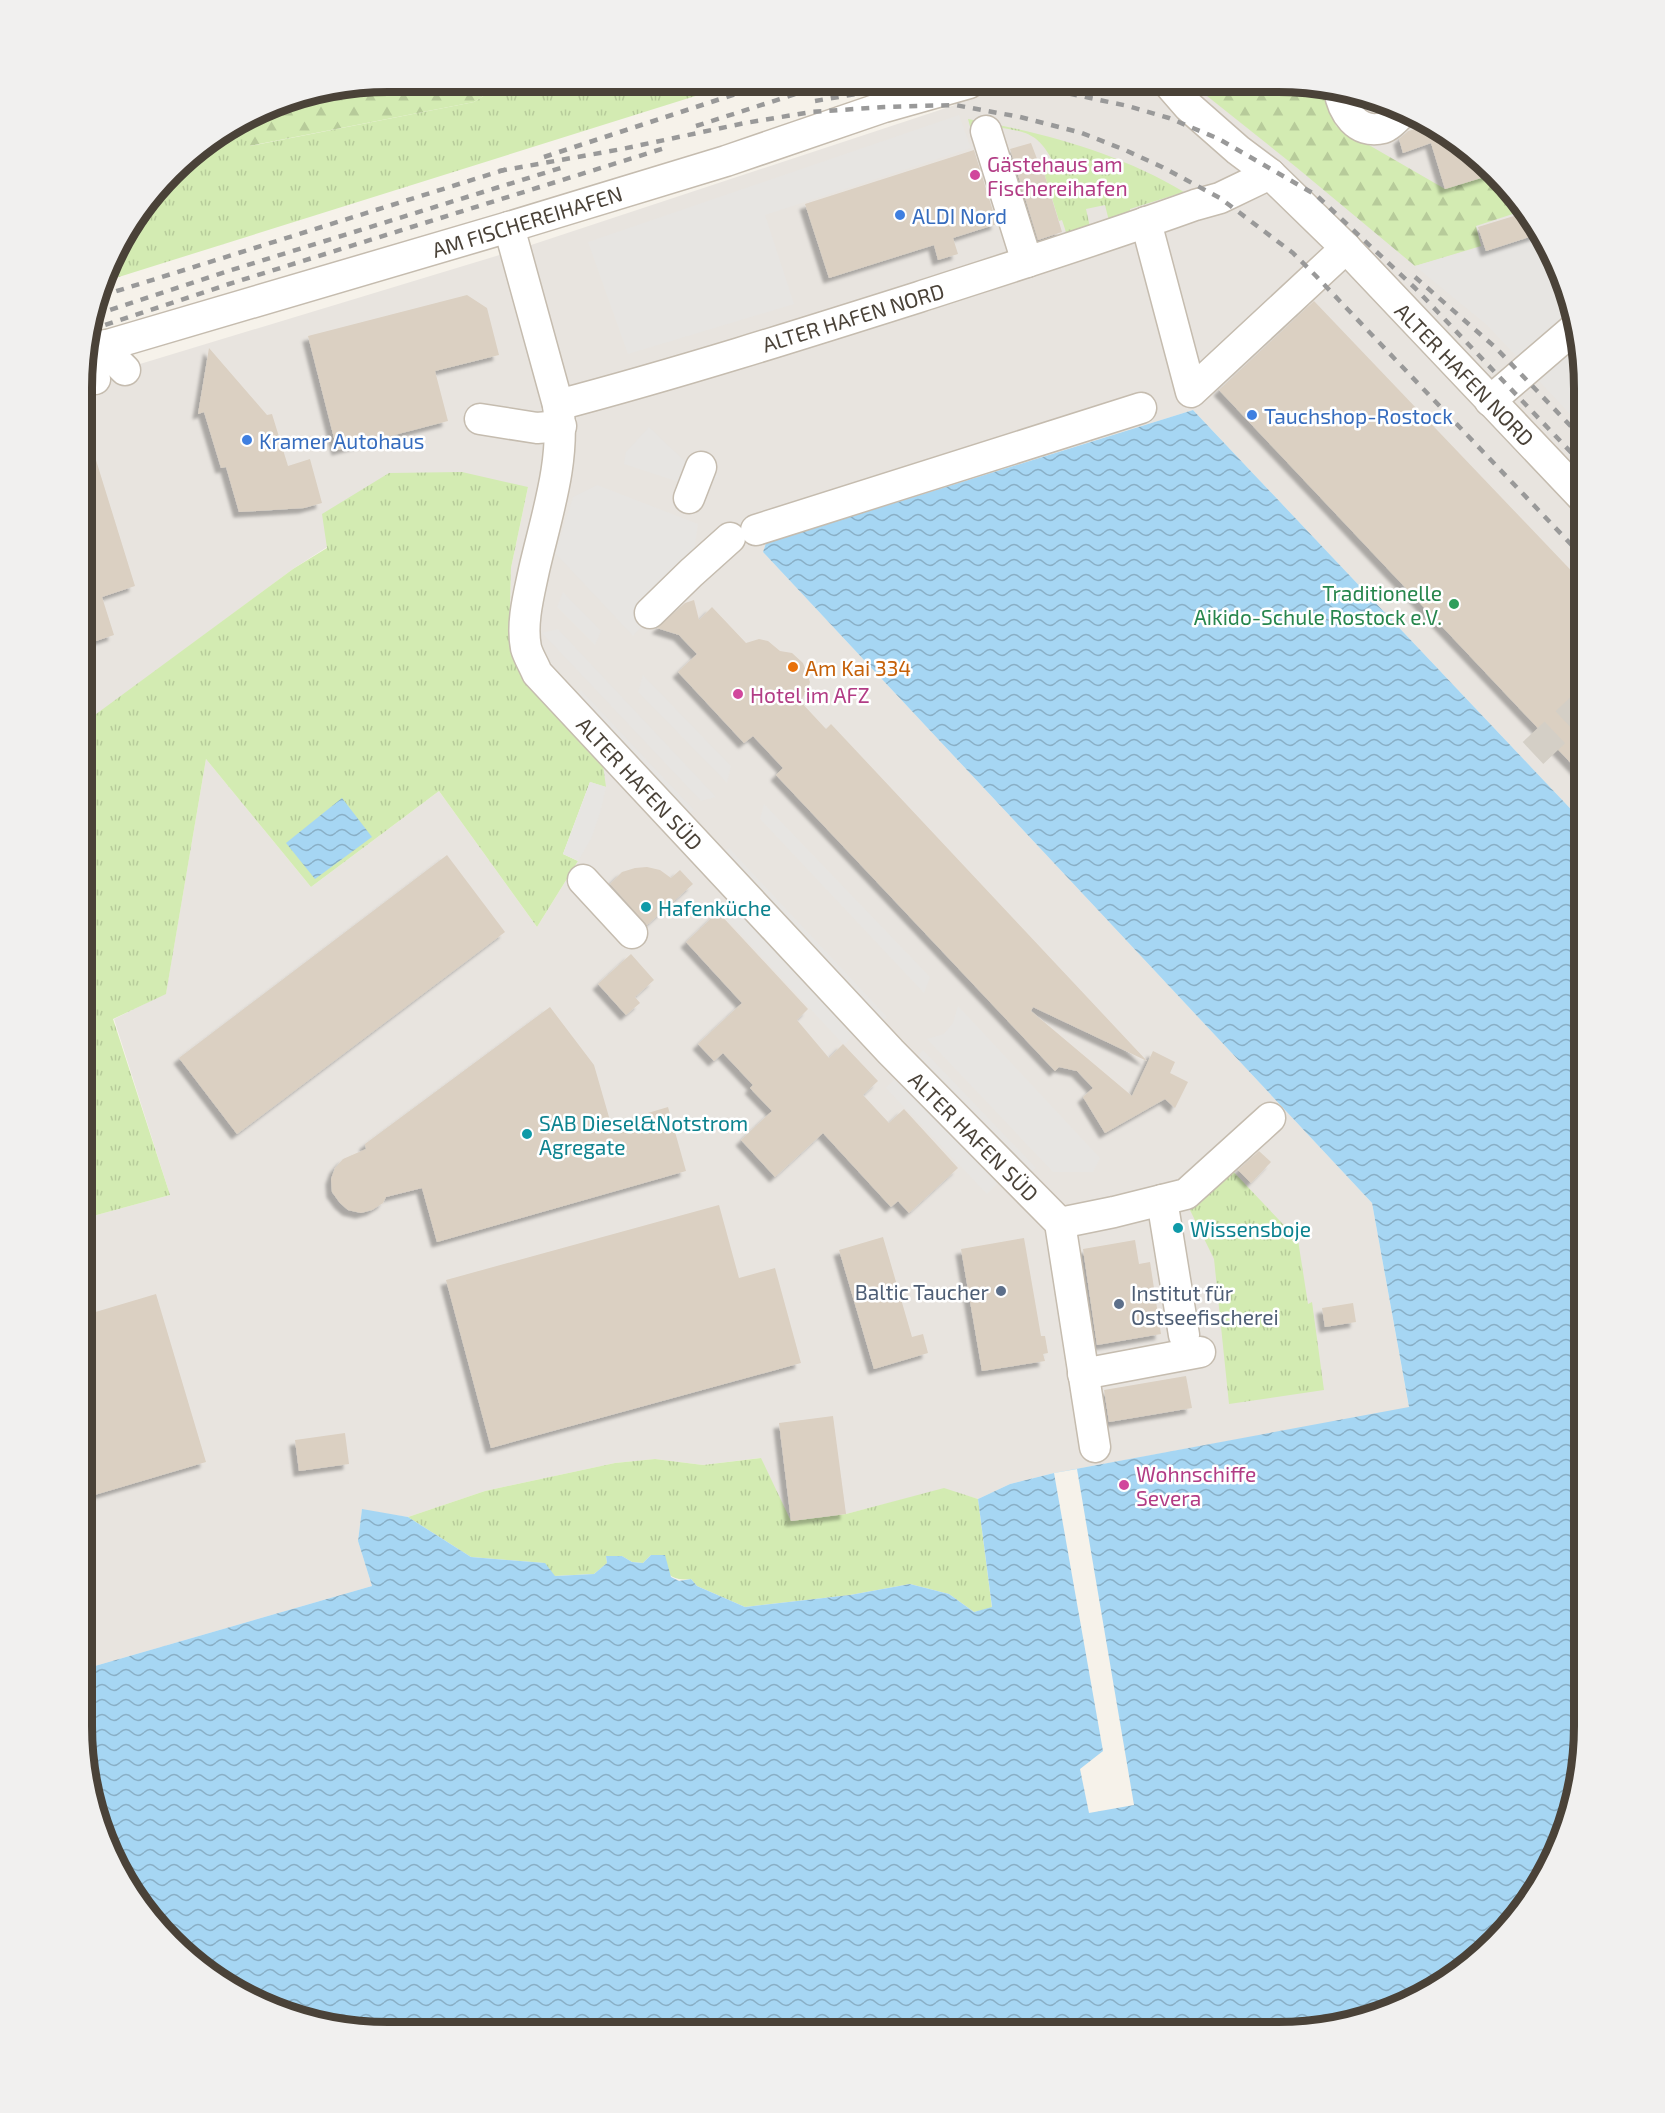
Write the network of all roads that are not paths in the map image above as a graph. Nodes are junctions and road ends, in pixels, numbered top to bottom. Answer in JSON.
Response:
{"nodes":[{"id":1,"x":937,"y":92,"type":"edge"},
{"id":2,"x":1176,"y":92,"type":"edge"},
{"id":3,"x":1342,"y":99,"type":"edge"},
{"id":4,"x":1397,"y":117,"type":"edge"},
{"id":5,"x":986,"y":130,"type":"dead end"},
{"id":6,"x":1270,"y":174,"type":"junction"},
{"id":7,"x":1146,"y":222,"type":"junction"},
{"id":8,"x":509,"y":227,"type":"junction"},
{"id":9,"x":1346,"y":248,"type":"junction"},
{"id":10,"x":1027,"y":262,"type":"junction"},
{"id":11,"x":1569,"y":333,"type":"edge"},
{"id":12,"x":93,"y":357,"type":"edge"},
{"id":13,"x":125,"y":370,"type":"dead end"},
{"id":14,"x":1490,"y":400,"type":"junction"},
{"id":15,"x":1141,"y":408,"type":"dead end"},
{"id":16,"x":559,"y":416,"type":"junction"},
{"id":17,"x":480,"y":419,"type":"dead end"},
{"id":18,"x":701,"y":467,"type":"dead end"},
{"id":19,"x":1574,"y":489,"type":"edge"},
{"id":20,"x":689,"y":498,"type":"dead end"},
{"id":21,"x":650,"y":613,"type":"dead end"},
{"id":22,"x":583,"y":880,"type":"dead end"},
{"id":23,"x":633,"y":933,"type":"dead end"},
{"id":24,"x":1270,"y":1118,"type":"dead end"},
{"id":25,"x":1162,"y":1200,"type":"junction"},
{"id":26,"x":1060,"y":1223,"type":"junction"},
{"id":27,"x":1083,"y":1374,"type":"junction"},
{"id":28,"x":1095,"y":1447,"type":"dead end"}],
"edges":[{"from":1,"to":8,"type":"street","name":"AM FISCHEREIHAFEN"},
{"from":2,"to":6,"type":"street","name":"ALTER HAFEN NORD"},
{"from":3,"to":4,"type":"street"},
{"from":5,"to":10,"type":"street"},
{"from":6,"to":7,"type":"street","name":"ALTER HAFEN NORD"},
{"from":6,"to":9,"type":"street","name":"ALTER HAFEN NORD"},
{"from":7,"to":9,"type":"street"},
{"from":7,"to":10,"type":"street","name":"ALTER HAFEN NORD"},
{"from":8,"to":12,"type":"street","name":"AM FISCHEREIHAFEN"},
{"from":8,"to":16,"type":"street","name":"ALTER HAFEN SÜD"},
{"from":9,"to":14,"type":"street","name":"ALTER HAFEN NORD"},
{"from":10,"to":16,"type":"street","name":"ALTER HAFEN NORD"},
{"from":11,"to":14,"type":"street"},
{"from":12,"to":13,"type":"street"},
{"from":14,"to":19,"type":"street","name":"ALTER HAFEN NORD"},
{"from":15,"to":21,"type":"street"},
{"from":16,"to":17,"type":"street","name":"ALTER HAFEN NORD"},
{"from":16,"to":26,"type":"street","name":"ALTER HAFEN SÜD"},
{"from":18,"to":20,"type":"street"},
{"from":22,"to":23,"type":"street"},
{"from":24,"to":25,"type":"street"},
{"from":25,"to":26,"type":"street"},
{"from":25,"to":27,"type":"street"},
{"from":26,"to":27,"type":"street"},
{"from":27,"to":28,"type":"street"}]}
